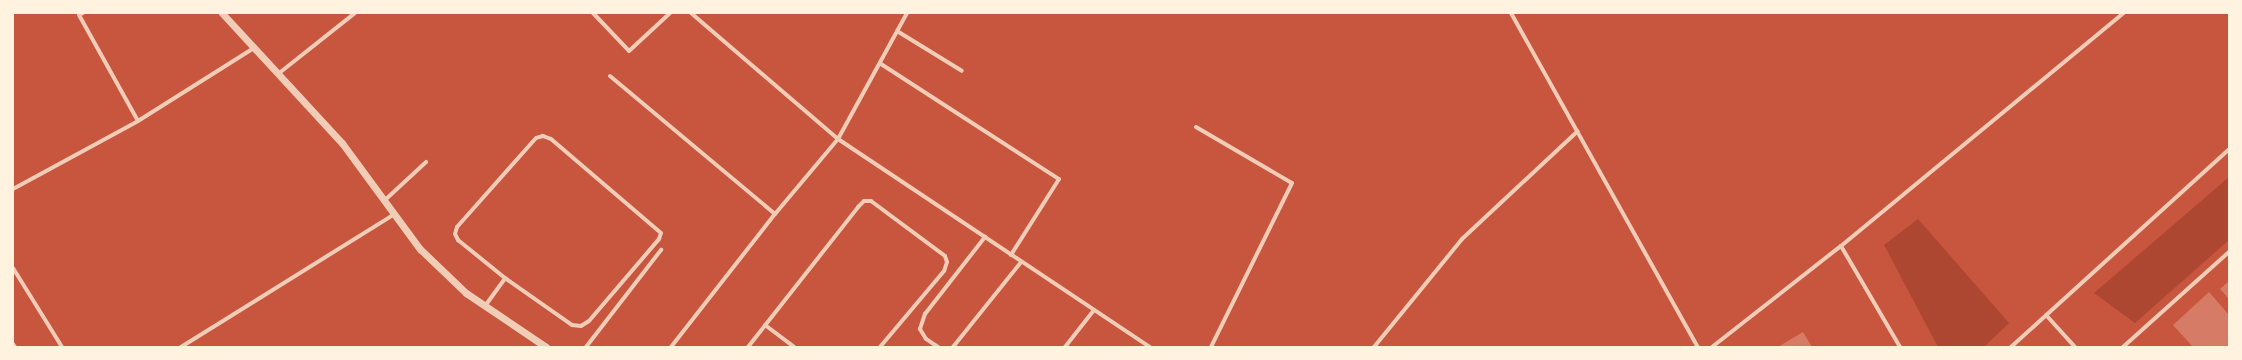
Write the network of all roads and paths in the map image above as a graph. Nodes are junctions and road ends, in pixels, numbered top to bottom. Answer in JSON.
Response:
{"nodes":[{"id":1,"x":83,"y":13,"type":"edge"},
{"id":2,"x":222,"y":13,"type":"edge"},
{"id":3,"x":354,"y":13,"type":"edge"},
{"id":4,"x":593,"y":13,"type":"edge"},
{"id":5,"x":670,"y":13,"type":"edge"},
{"id":6,"x":691,"y":13,"type":"edge"},
{"id":7,"x":907,"y":13,"type":"edge"},
{"id":8,"x":1511,"y":13,"type":"edge"},
{"id":9,"x":2124,"y":13,"type":"edge"},
{"id":10,"x":897,"y":31,"type":"junction"},
{"id":11,"x":254,"y":48,"type":"junction"},
{"id":12,"x":881,"y":64,"type":"junction"},
{"id":13,"x":962,"y":71,"type":"dead end"},
{"id":14,"x":278,"y":74,"type":"junction"},
{"id":15,"x":610,"y":76,"type":"dead end"},
{"id":16,"x":138,"y":121,"type":"junction"},
{"id":17,"x":1196,"y":127,"type":"dead end"},
{"id":18,"x":1578,"y":131,"type":"junction"},
{"id":19,"x":838,"y":139,"type":"junction"},
{"id":20,"x":2229,"y":149,"type":"edge"},
{"id":21,"x":426,"y":162,"type":"dead end"},
{"id":22,"x":13,"y":189,"type":"edge"},
{"id":23,"x":385,"y":200,"type":"junction"},
{"id":24,"x":395,"y":214,"type":"junction"},
{"id":25,"x":775,"y":214,"type":"junction"},
{"id":26,"x":985,"y":237,"type":"junction"},
{"id":27,"x":1841,"y":246,"type":"junction"},
{"id":28,"x":662,"y":250,"type":"dead end"},
{"id":29,"x":2229,"y":252,"type":"edge"},
{"id":30,"x":1011,"y":255,"type":"junction"},
{"id":31,"x":1021,"y":262,"type":"junction"},
{"id":32,"x":13,"y":268,"type":"edge"},
{"id":33,"x":505,"y":278,"type":"junction"},
{"id":34,"x":485,"y":307,"type":"junction"},
{"id":35,"x":1094,"y":310,"type":"junction"},
{"id":36,"x":2046,"y":315,"type":"junction"},
{"id":37,"x":765,"y":325,"type":"junction"},
{"id":38,"x":13,"y":344,"type":"edge"},
{"id":39,"x":15,"y":347,"type":"edge"},
{"id":40,"x":62,"y":347,"type":"edge"},
{"id":41,"x":181,"y":347,"type":"edge"},
{"id":42,"x":546,"y":347,"type":"edge"},
{"id":43,"x":586,"y":347,"type":"edge"},
{"id":44,"x":671,"y":347,"type":"edge"},
{"id":45,"x":748,"y":347,"type":"edge"},
{"id":46,"x":794,"y":347,"type":"edge"},
{"id":47,"x":880,"y":347,"type":"edge"},
{"id":48,"x":938,"y":347,"type":"edge"},
{"id":49,"x":954,"y":347,"type":"edge"},
{"id":50,"x":1065,"y":347,"type":"edge"},
{"id":51,"x":1150,"y":347,"type":"edge"},
{"id":52,"x":1211,"y":347,"type":"edge"},
{"id":53,"x":1374,"y":347,"type":"edge"},
{"id":54,"x":1698,"y":347,"type":"edge"},
{"id":55,"x":1712,"y":347,"type":"edge"},
{"id":56,"x":1900,"y":347,"type":"edge"},
{"id":57,"x":2011,"y":347,"type":"edge"},
{"id":58,"x":2075,"y":347,"type":"edge"},
{"id":59,"x":2123,"y":347,"type":"edge"}],
"edges":[{"from":1,"to":16,"type":"street"},
{"from":2,"to":11,"type":"street"},
{"from":3,"to":14,"type":"street"},
{"from":4,"to":5,"type":"street"},
{"from":6,"to":19,"type":"street"},
{"from":7,"to":10,"type":"street"},
{"from":8,"to":18,"type":"street"},
{"from":9,"to":27,"type":"street"},
{"from":10,"to":12,"type":"street"},
{"from":10,"to":13,"type":"street"},
{"from":11,"to":14,"type":"street"},
{"from":11,"to":16,"type":"street"},
{"from":12,"to":19,"type":"street"},
{"from":12,"to":30,"type":"street"},
{"from":14,"to":23,"type":"street"},
{"from":15,"to":25,"type":"street"},
{"from":16,"to":22,"type":"street"},
{"from":17,"to":52,"type":"street"},
{"from":18,"to":53,"type":"street"},
{"from":18,"to":54,"type":"street"},
{"from":19,"to":25,"type":"street"},
{"from":19,"to":26,"type":"street"},
{"from":20,"to":36,"type":"street"},
{"from":21,"to":23,"type":"street"},
{"from":23,"to":24,"type":"street"},
{"from":24,"to":34,"type":"street"},
{"from":24,"to":41,"type":"street"},
{"from":25,"to":44,"type":"street"},
{"from":26,"to":30,"type":"street"},
{"from":26,"to":48,"type":"street"},
{"from":27,"to":55,"type":"street"},
{"from":27,"to":56,"type":"street"},
{"from":28,"to":43,"type":"street"},
{"from":29,"to":59,"type":"street"},
{"from":30,"to":31,"type":"street"},
{"from":31,"to":35,"type":"street"},
{"from":31,"to":49,"type":"street"},
{"from":32,"to":40,"type":"street"},
{"from":33,"to":33,"type":"street"},
{"from":33,"to":34,"type":"street"},
{"from":34,"to":42,"type":"street"},
{"from":35,"to":50,"type":"street"},
{"from":35,"to":51,"type":"street"},
{"from":36,"to":57,"type":"street"},
{"from":36,"to":58,"type":"street"},
{"from":37,"to":45,"type":"street"},
{"from":37,"to":46,"type":"street"},
{"from":37,"to":47,"type":"street"},
{"from":38,"to":39,"type":"street"}]}
